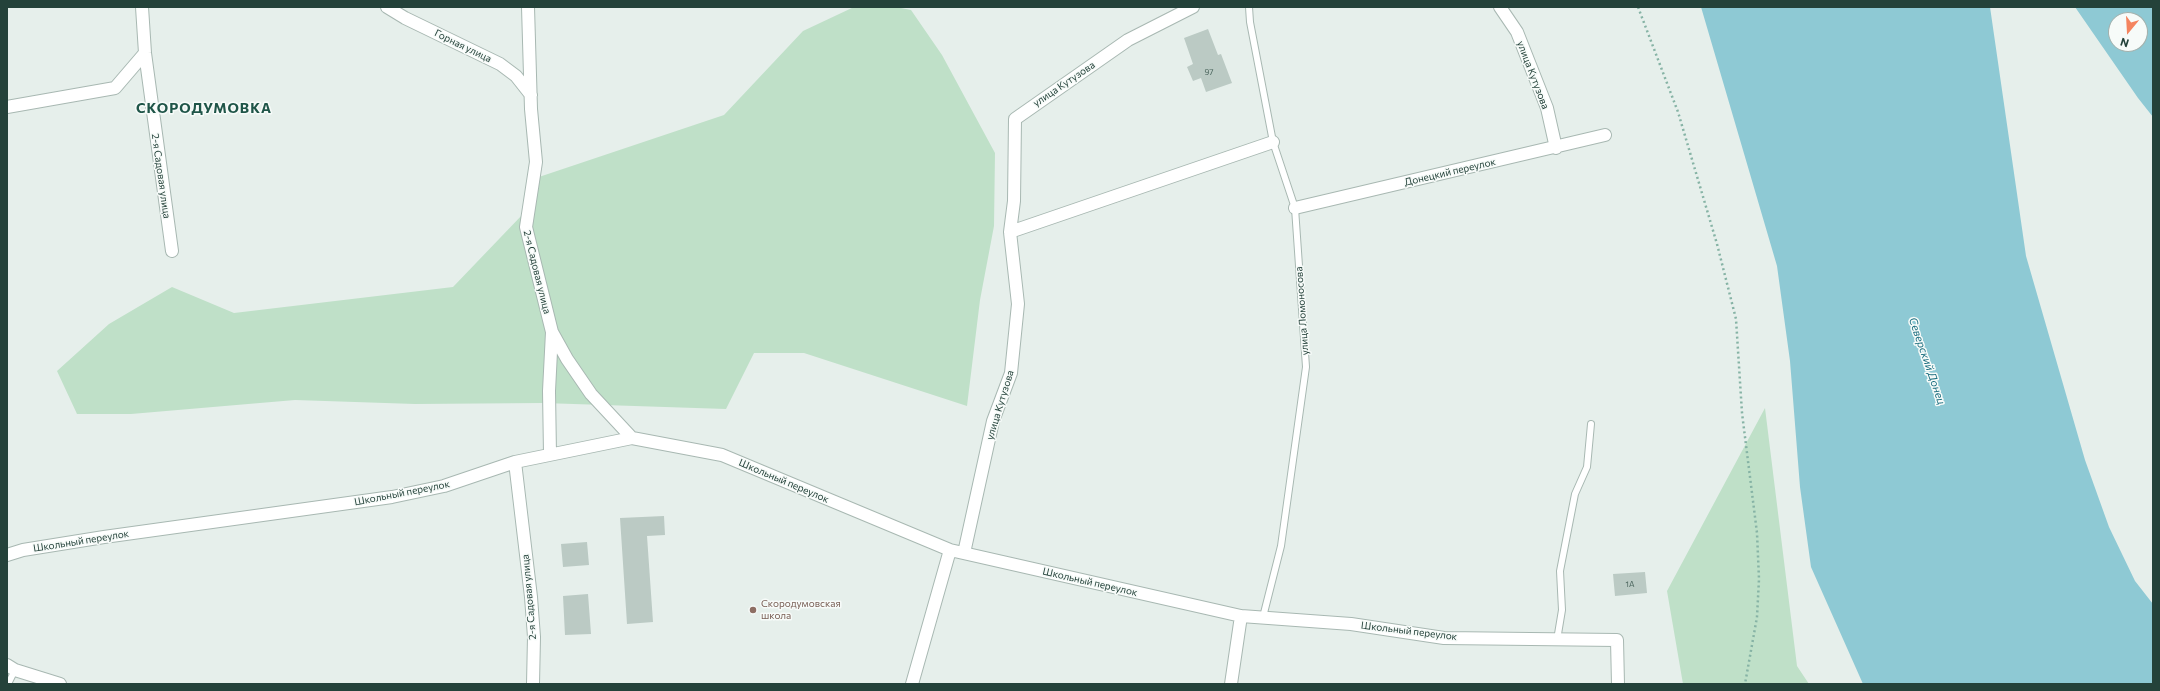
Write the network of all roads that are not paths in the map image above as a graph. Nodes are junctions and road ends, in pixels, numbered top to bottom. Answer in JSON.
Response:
{"nodes":[{"id":1,"x":142,"y":7,"type":"edge"},
{"id":2,"x":387,"y":7,"type":"edge"},
{"id":3,"x":528,"y":7,"type":"edge"},
{"id":4,"x":1193,"y":7,"type":"edge"},
{"id":5,"x":1249,"y":7,"type":"edge"},
{"id":6,"x":1500,"y":7,"type":"edge"},
{"id":7,"x":145,"y":53,"type":"junction"},
{"id":8,"x":531,"y":95,"type":"junction"},
{"id":9,"x":7,"y":107,"type":"edge"},
{"id":10,"x":1605,"y":135,"type":"dead end"},
{"id":11,"x":1273,"y":142,"type":"junction"},
{"id":12,"x":1556,"y":148,"type":"junction"},
{"id":13,"x":1295,"y":208,"type":"junction"},
{"id":14,"x":1010,"y":232,"type":"junction"},
{"id":15,"x":172,"y":252,"type":"dead end"},
{"id":16,"x":552,"y":332,"type":"junction"},
{"id":17,"x":1591,"y":424,"type":"dead end"},
{"id":18,"x":632,"y":438,"type":"junction"},
{"id":19,"x":550,"y":454,"type":"junction"},
{"id":20,"x":515,"y":462,"type":"junction"},
{"id":21,"x":950,"y":550,"type":"junction"},
{"id":22,"x":964,"y":553,"type":"junction"},
{"id":23,"x":7,"y":555,"type":"edge"},
{"id":24,"x":1241,"y":616,"type":"junction"},
{"id":25,"x":1263,"y":617,"type":"junction"},
{"id":26,"x":1557,"y":640,"type":"junction"},
{"id":27,"x":11,"y":668,"type":"edge"},
{"id":28,"x":8,"y":684,"type":"edge"},
{"id":29,"x":60,"y":684,"type":"edge"},
{"id":30,"x":533,"y":684,"type":"edge"},
{"id":31,"x":912,"y":684,"type":"edge"},
{"id":32,"x":1231,"y":684,"type":"edge"},
{"id":33,"x":1618,"y":684,"type":"edge"}],
"edges":[{"from":1,"to":7,"type":"street","name":"2-я Садовая улица"},
{"from":2,"to":8,"type":"street","name":"Горная улица"},
{"from":3,"to":8,"type":"street","name":"2-я Садовая улица"},
{"from":4,"to":14,"type":"street","name":"улица Кутузова"},
{"from":5,"to":11,"type":"lane","name":"улица Ломоносова"},
{"from":6,"to":12,"type":"street","name":"улица Кутузова"},
{"from":7,"to":9,"type":"street"},
{"from":7,"to":15,"type":"street","name":"2-я Садовая улица"},
{"from":8,"to":16,"type":"street","name":"2-я Садовая улица"},
{"from":10,"to":12,"type":"street","name":"Донецкий переулок"},
{"from":11,"to":13,"type":"lane","name":"улица Ломоносова"},
{"from":11,"to":14,"type":"street"},
{"from":12,"to":13,"type":"street","name":"Донецкий переулок"},
{"from":13,"to":25,"type":"lane","name":"улица Ломоносова"},
{"from":14,"to":22,"type":"street","name":"улица Кутузова"},
{"from":16,"to":18,"type":"street","name":"2-я Садовая улица"},
{"from":16,"to":19,"type":"street"},
{"from":17,"to":26,"type":"lane"},
{"from":18,"to":19,"type":"street","name":"Школьный переулок"},
{"from":18,"to":21,"type":"street","name":"Школьный переулок"},
{"from":19,"to":20,"type":"street","name":"Школьный переулок"},
{"from":20,"to":23,"type":"street","name":"Школьный переулок"},
{"from":20,"to":30,"type":"street","name":"2-я Садовая улица"},
{"from":21,"to":22,"type":"street","name":"Школьный переулок"},
{"from":21,"to":31,"type":"street"},
{"from":22,"to":24,"type":"street","name":"Школьный переулок"},
{"from":24,"to":25,"type":"street","name":"Школьный переулок"},
{"from":24,"to":32,"type":"street"},
{"from":25,"to":26,"type":"street","name":"Школьный переулок"},
{"from":26,"to":33,"type":"street","name":"Школьный переулок"},
{"from":27,"to":28,"type":"lane"},
{"from":27,"to":29,"type":"street"}]}
